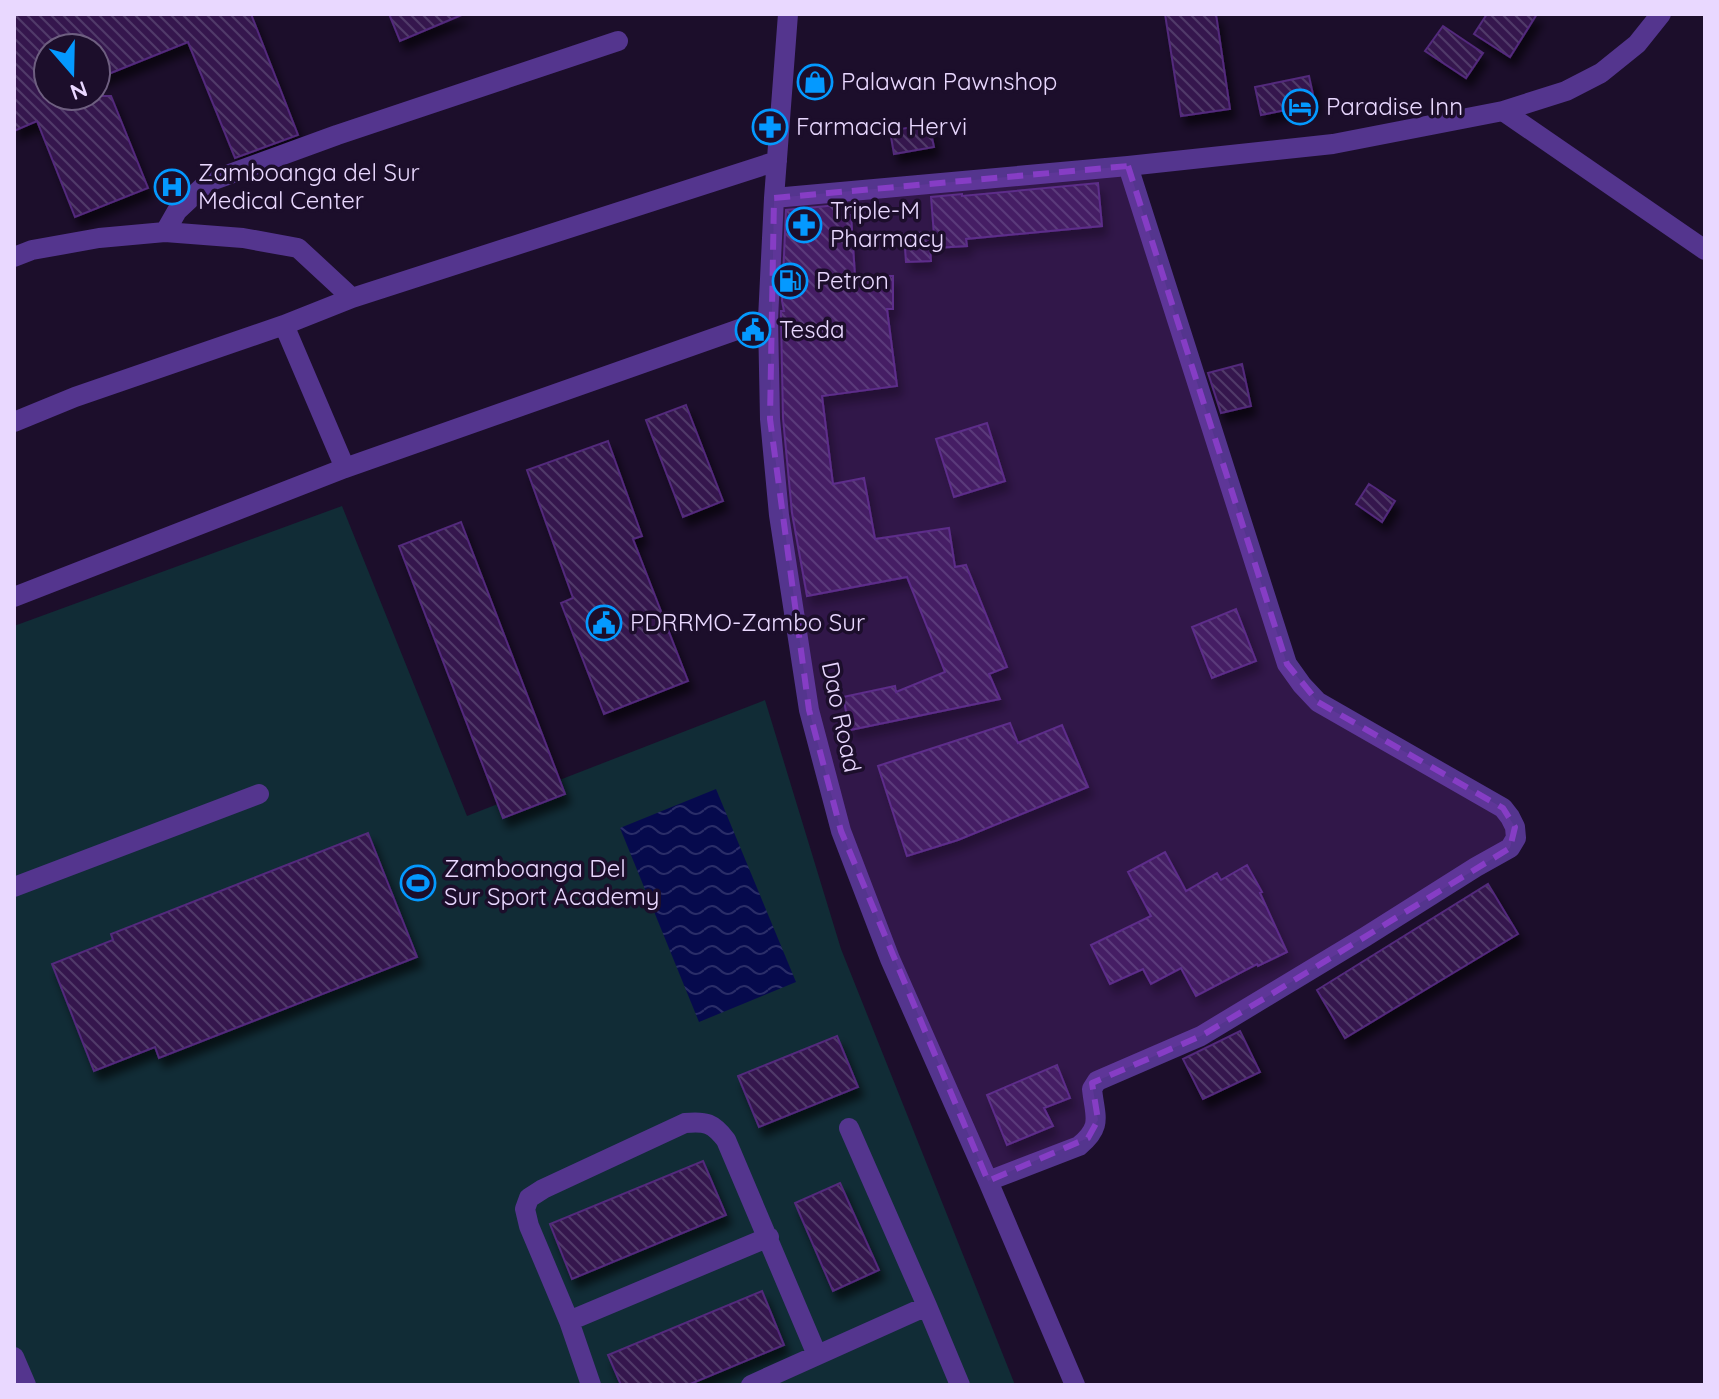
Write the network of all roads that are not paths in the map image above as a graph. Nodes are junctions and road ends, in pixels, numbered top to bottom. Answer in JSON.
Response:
{"nodes":[{"id":1,"x":788,"y":14,"type":"edge"},
{"id":2,"x":1661,"y":14,"type":"edge"},
{"id":3,"x":618,"y":41,"type":"dead end"},
{"id":4,"x":1503,"y":111,"type":"junction"},
{"id":5,"x":777,"y":161,"type":"junction"},
{"id":6,"x":1128,"y":166,"type":"junction"},
{"id":7,"x":774,"y":198,"type":"junction"},
{"id":8,"x":165,"y":232,"type":"junction"},
{"id":9,"x":1705,"y":250,"type":"edge"},
{"id":10,"x":14,"y":257,"type":"edge"},
{"id":11,"x":352,"y":298,"type":"junction"},
{"id":12,"x":768,"y":319,"type":"junction"},
{"id":13,"x":284,"y":325,"type":"junction"},
{"id":14,"x":14,"y":422,"type":"edge"},
{"id":15,"x":345,"y":468,"type":"junction"},
{"id":16,"x":14,"y":597,"type":"edge"},
{"id":17,"x":259,"y":794,"type":"dead end"},
{"id":18,"x":14,"y":887,"type":"edge"},
{"id":19,"x":849,"y":1128,"type":"dead end"},
{"id":20,"x":988,"y":1181,"type":"junction"},
{"id":21,"x":769,"y":1237,"type":"junction"},
{"id":22,"x":927,"y":1306,"type":"junction"},
{"id":23,"x":569,"y":1321,"type":"junction"},
{"id":24,"x":817,"y":1355,"type":"junction"},
{"id":25,"x":14,"y":1357,"type":"edge"},
{"id":26,"x":26,"y":1385,"type":"edge"},
{"id":27,"x":591,"y":1385,"type":"edge"},
{"id":28,"x":751,"y":1385,"type":"edge"},
{"id":29,"x":960,"y":1385,"type":"edge"},
{"id":30,"x":1075,"y":1385,"type":"edge"}],
"edges":[{"from":1,"to":5,"type":"street","name":"Dao Road"},
{"from":2,"to":4,"type":"street"},
{"from":3,"to":8,"type":"street"},
{"from":4,"to":6,"type":"street"},
{"from":4,"to":9,"type":"street"},
{"from":5,"to":7,"type":"street","name":"Dao Road"},
{"from":5,"to":11,"type":"street"},
{"from":6,"to":7,"type":"street"},
{"from":6,"to":20,"type":"street"},
{"from":7,"to":12,"type":"street","name":"Dao Road"},
{"from":8,"to":10,"type":"street"},
{"from":8,"to":11,"type":"street"},
{"from":11,"to":13,"type":"street"},
{"from":12,"to":15,"type":"street"},
{"from":12,"to":20,"type":"street","name":"Dao Road"},
{"from":13,"to":14,"type":"street"},
{"from":13,"to":15,"type":"street"},
{"from":15,"to":16,"type":"street"},
{"from":17,"to":18,"type":"street"},
{"from":19,"to":22,"type":"street"},
{"from":20,"to":30,"type":"street","name":"Dao Road"},
{"from":21,"to":23,"type":"street"},
{"from":21,"to":23,"type":"street"},
{"from":21,"to":24,"type":"street"},
{"from":22,"to":24,"type":"street"},
{"from":22,"to":29,"type":"street"},
{"from":23,"to":27,"type":"street"},
{"from":24,"to":28,"type":"street"},
{"from":25,"to":26,"type":"street"}]}
